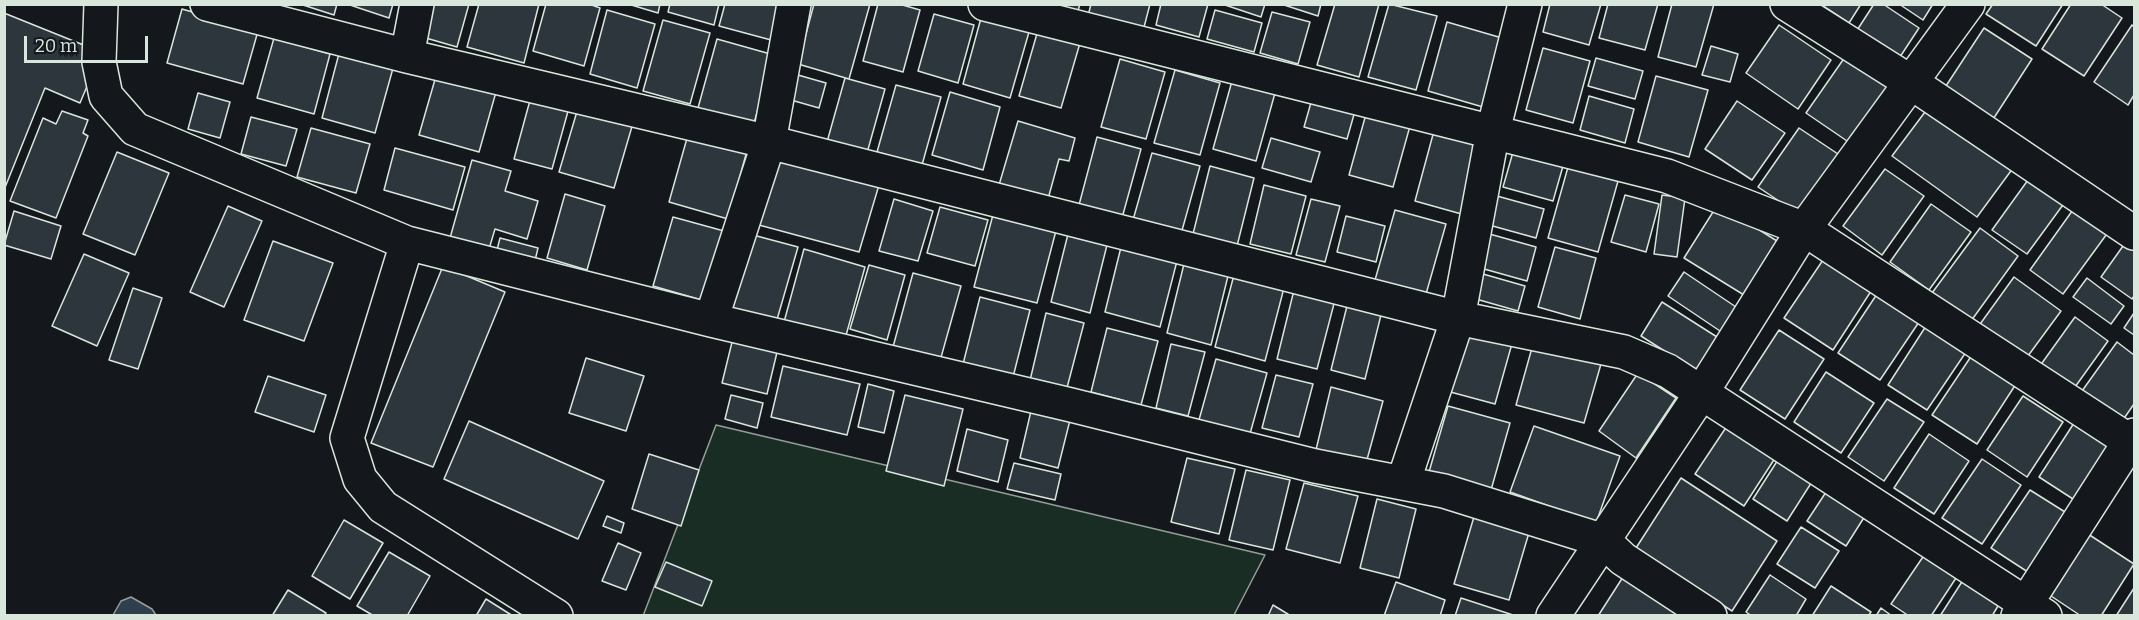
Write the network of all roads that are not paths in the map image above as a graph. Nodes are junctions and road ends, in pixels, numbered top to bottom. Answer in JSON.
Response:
{"nodes":[{"id":1,"x":101,"y":4,"type":"edge"},
{"id":2,"x":207,"y":4,"type":"edge"},
{"id":3,"x":417,"y":4,"type":"edge"},
{"id":4,"x":794,"y":4,"type":"edge"},
{"id":5,"x":985,"y":4,"type":"edge"},
{"id":6,"x":1525,"y":4,"type":"edge"},
{"id":7,"x":1787,"y":4,"type":"edge"},
{"id":8,"x":1968,"y":4,"type":"edge"},
{"id":9,"x":407,"y":56,"type":"junction"},
{"id":10,"x":1912,"y":83,"type":"junction"},
{"id":11,"x":1493,"y":131,"type":"junction"},
{"id":12,"x":769,"y":142,"type":"junction"},
{"id":13,"x":1804,"y":229,"type":"junction"},
{"id":14,"x":2134,"y":233,"type":"edge"},
{"id":15,"x":407,"y":243,"type":"junction"},
{"id":16,"x":1458,"y":318,"type":"junction"},
{"id":17,"x":711,"y":320,"type":"junction"},
{"id":18,"x":1702,"y":392,"type":"junction"},
{"id":19,"x":2133,"y":440,"type":"edge"},
{"id":20,"x":1403,"y":483,"type":"junction"},
{"id":21,"x":1604,"y":541,"type":"junction"},
{"id":22,"x":2030,"y":612,"type":"edge"},
{"id":23,"x":556,"y":615,"type":"edge"},
{"id":24,"x":1553,"y":615,"type":"edge"},
{"id":25,"x":1710,"y":615,"type":"edge"}],
"edges":[{"from":1,"to":15,"type":"street"},
{"from":2,"to":9,"type":"street"},
{"from":3,"to":9,"type":"street"},
{"from":4,"to":12,"type":"street"},
{"from":5,"to":11,"type":"street"},
{"from":6,"to":11,"type":"street"},
{"from":7,"to":10,"type":"street"},
{"from":8,"to":10,"type":"street"},
{"from":9,"to":12,"type":"street"},
{"from":10,"to":13,"type":"street"},
{"from":10,"to":14,"type":"street"},
{"from":11,"to":13,"type":"street"},
{"from":11,"to":16,"type":"street"},
{"from":12,"to":16,"type":"street"},
{"from":12,"to":17,"type":"street"},
{"from":13,"to":18,"type":"street"},
{"from":13,"to":19,"type":"street"},
{"from":15,"to":17,"type":"street"},
{"from":15,"to":23,"type":"street"},
{"from":16,"to":18,"type":"street"},
{"from":16,"to":20,"type":"street"},
{"from":17,"to":20,"type":"street"},
{"from":18,"to":21,"type":"street"},
{"from":18,"to":22,"type":"street"},
{"from":19,"to":22,"type":"street"},
{"from":20,"to":21,"type":"street"},
{"from":21,"to":24,"type":"street"},
{"from":21,"to":25,"type":"street"}]}
